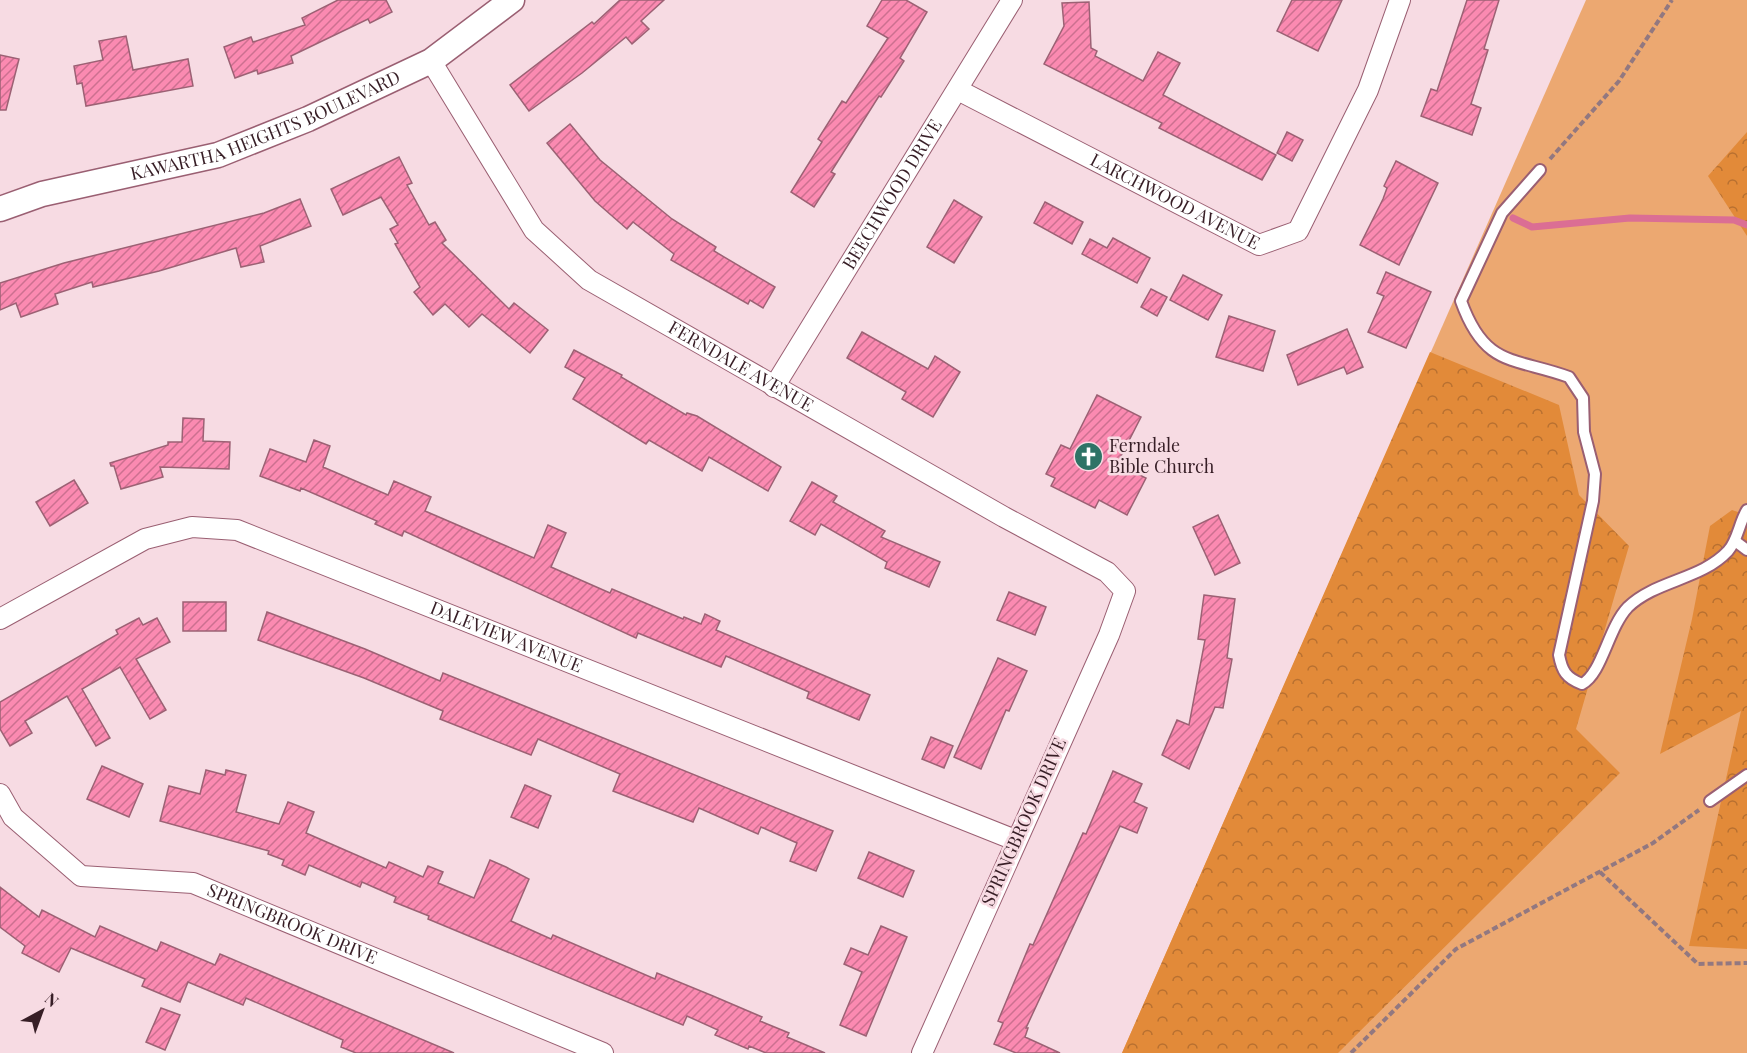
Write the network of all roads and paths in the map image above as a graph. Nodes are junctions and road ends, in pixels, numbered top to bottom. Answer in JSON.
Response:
{"nodes":[{"id":1,"x":512,"y":0,"type":"edge"},
{"id":2,"x":1012,"y":0,"type":"edge"},
{"id":3,"x":1400,"y":0,"type":"edge"},
{"id":4,"x":1672,"y":0,"type":"edge"},
{"id":5,"x":431,"y":61,"type":"junction"},
{"id":6,"x":958,"y":90,"type":"junction"},
{"id":7,"x":1540,"y":170,"type":"joint"},
{"id":8,"x":0,"y":209,"type":"edge"},
{"id":9,"x":774,"y":387,"type":"junction"},
{"id":10,"x":1747,"y":510,"type":"edge"},
{"id":11,"x":1735,"y":541,"type":"junction"},
{"id":12,"x":1747,"y":550,"type":"edge"},
{"id":13,"x":1125,"y":591,"type":"joint"},
{"id":14,"x":0,"y":619,"type":"edge"},
{"id":15,"x":1747,"y":776,"type":"edge"},
{"id":16,"x":0,"y":794,"type":"edge"},
{"id":17,"x":1710,"y":801,"type":"joint"},
{"id":18,"x":1015,"y":840,"type":"junction"},
{"id":19,"x":1600,"y":872,"type":"junction"},
{"id":20,"x":1747,"y":963,"type":"edge"},
{"id":21,"x":603,"y":1053,"type":"edge"},
{"id":22,"x":922,"y":1053,"type":"edge"},
{"id":23,"x":1351,"y":1053,"type":"edge"}],
"edges":[{"from":1,"to":5,"type":"street","name":"KAWARTHA HEIGHTS BOULEVARD"},
{"from":2,"to":6,"type":"street","name":"BEECHWOOD DRIVE"},
{"from":3,"to":6,"type":"street","name":"LARCHWOOD AVENUE"},
{"from":4,"to":7,"type":"path"},
{"from":5,"to":8,"type":"street","name":"KAWARTHA HEIGHTS BOULEVARD"},
{"from":5,"to":9,"type":"street","name":"FERNDALE AVENUE"},
{"from":6,"to":9,"type":"street","name":"BEECHWOOD DRIVE"},
{"from":7,"to":11,"type":"lane"},
{"from":9,"to":13,"type":"street","name":"FERNDALE AVENUE"},
{"from":10,"to":11,"type":"lane"},
{"from":11,"to":12,"type":"lane"},
{"from":13,"to":18,"type":"street","name":"SPRINGBROOK DRIVE"},
{"from":14,"to":18,"type":"street","name":"DALEVIEW AVENUE"},
{"from":15,"to":17,"type":"lane"},
{"from":16,"to":21,"type":"street","name":"SPRINGBROOK DRIVE"},
{"from":17,"to":19,"type":"path"},
{"from":18,"to":22,"type":"street","name":"SPRINGBROOK DRIVE"},
{"from":19,"to":20,"type":"path"},
{"from":19,"to":23,"type":"path"}]}
